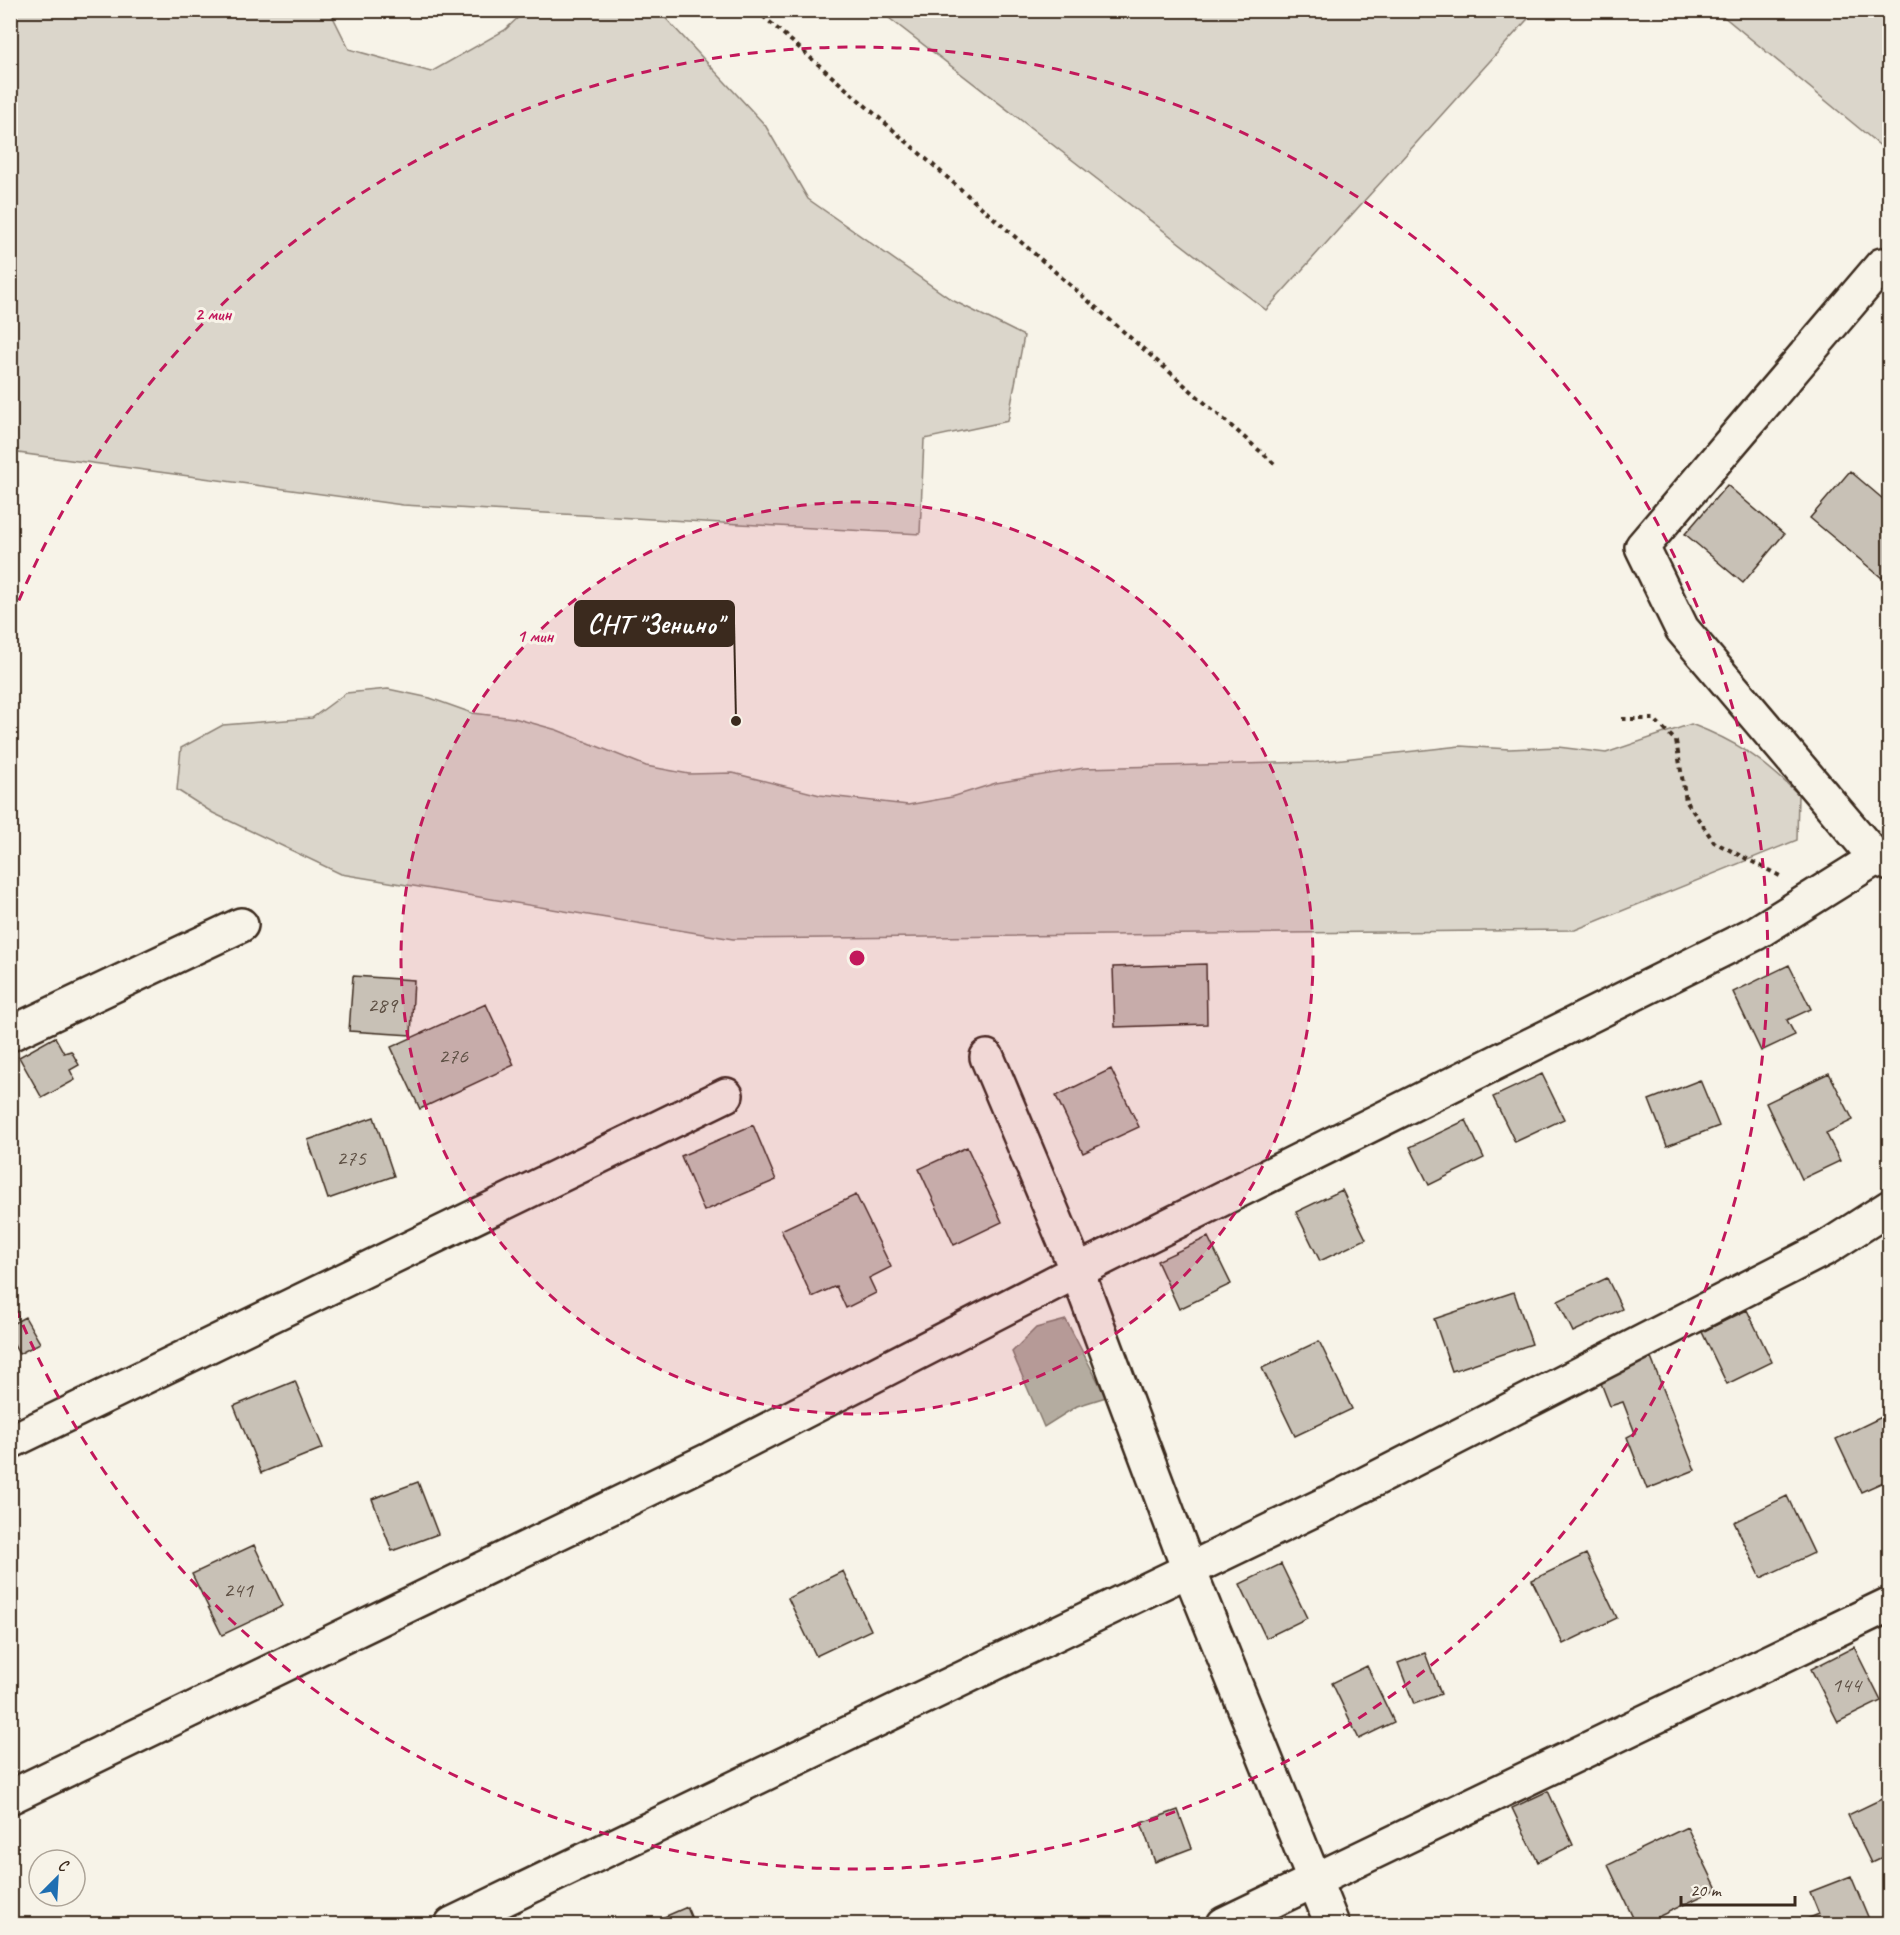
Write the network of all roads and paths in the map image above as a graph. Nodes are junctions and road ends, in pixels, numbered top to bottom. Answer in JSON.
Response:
{"nodes":[{"id":1,"x":756,"y":10,"type":"edge"},
{"id":2,"x":1882,"y":265,"type":"dead end"},
{"id":3,"x":1277,"y":466,"type":"dead end"},
{"id":4,"x":1622,"y":719,"type":"dead end"},
{"id":5,"x":1883,"y":861,"type":"edge"},
{"id":6,"x":1814,"y":897,"type":"junction"},
{"id":7,"x":242,"y":925,"type":"dead end"},
{"id":8,"x":10,"y":1034,"type":"edge"},
{"id":9,"x":987,"y":1058,"type":"dead end"},
{"id":10,"x":726,"y":1095,"type":"dead end"},
{"id":11,"x":1890,"y":1207,"type":"edge"},
{"id":12,"x":1077,"y":1271,"type":"junction"},
{"id":13,"x":10,"y":1442,"type":"edge"},
{"id":14,"x":1189,"y":1570,"type":"junction"},
{"id":15,"x":1890,"y":1604,"type":"edge"},
{"id":16,"x":10,"y":1797,"type":"edge"},
{"id":17,"x":1315,"y":1880,"type":"junction"},
{"id":18,"x":452,"y":1924,"type":"edge"},
{"id":19,"x":1224,"y":1924,"type":"edge"},
{"id":20,"x":1332,"y":1924,"type":"edge"}],
"edges":[{"from":1,"to":3,"type":"path"},
{"from":2,"to":5,"type":"lane"},
{"from":4,"to":6,"type":"path"},
{"from":5,"to":6,"type":"lane"},
{"from":6,"to":12,"type":"lane"},
{"from":7,"to":8,"type":"lane"},
{"from":9,"to":12,"type":"lane"},
{"from":10,"to":13,"type":"lane"},
{"from":11,"to":14,"type":"lane"},
{"from":12,"to":14,"type":"lane"},
{"from":12,"to":16,"type":"lane"},
{"from":14,"to":17,"type":"lane"},
{"from":14,"to":18,"type":"lane"},
{"from":15,"to":17,"type":"lane"},
{"from":17,"to":19,"type":"lane"},
{"from":17,"to":20,"type":"lane"}]}
